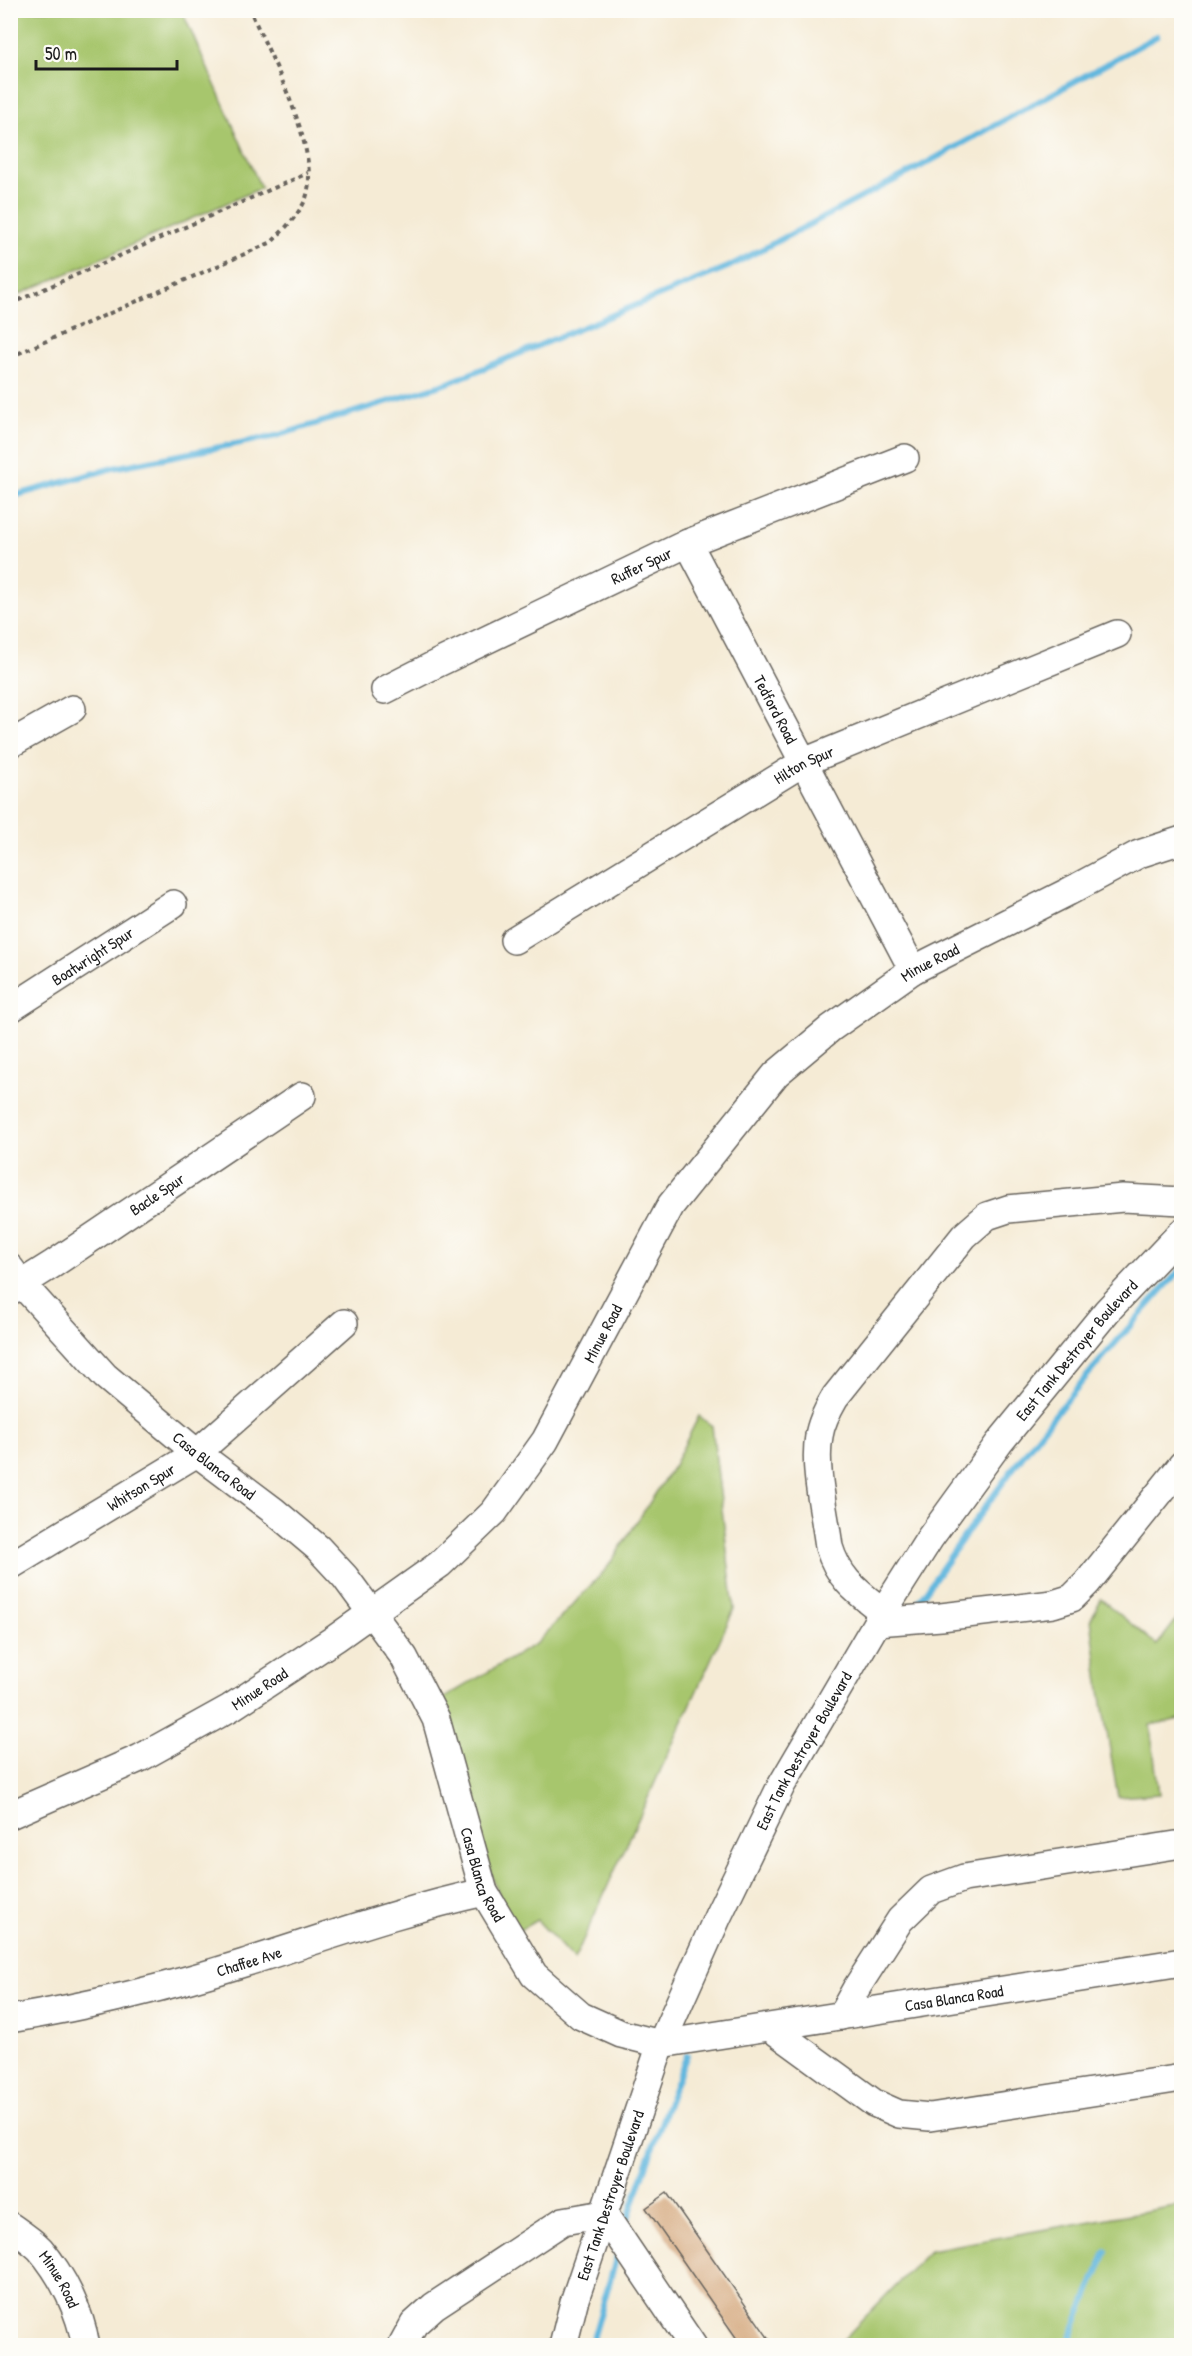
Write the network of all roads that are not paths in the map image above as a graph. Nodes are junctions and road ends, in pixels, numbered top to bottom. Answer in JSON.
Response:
{"nodes":[{"id":1,"x":905,"y":458,"type":"dead end"},
{"id":2,"x":687,"y":543,"type":"junction"},
{"id":3,"x":1117,"y":634,"type":"dead end"},
{"id":4,"x":386,"y":690,"type":"dead end"},
{"id":5,"x":72,"y":710,"type":"dead end"},
{"id":6,"x":10,"y":744,"type":"edge"},
{"id":7,"x":804,"y":762,"type":"junction"},
{"id":8,"x":1182,"y":840,"type":"edge"},
{"id":9,"x":173,"y":904,"type":"dead end"},
{"id":10,"x":514,"y":940,"type":"dead end"},
{"id":11,"x":913,"y":970,"type":"junction"},
{"id":12,"x":10,"y":1009,"type":"edge"},
{"id":13,"x":302,"y":1096,"type":"dead end"},
{"id":14,"x":1182,"y":1201,"type":"edge"},
{"id":15,"x":1182,"y":1233,"type":"edge"},
{"id":16,"x":14,"y":1280,"type":"edge"},
{"id":17,"x":344,"y":1323,"type":"dead end"},
{"id":18,"x":197,"y":1453,"type":"junction"},
{"id":19,"x":1182,"y":1465,"type":"edge"},
{"id":20,"x":10,"y":1566,"type":"edge"},
{"id":21,"x":370,"y":1614,"type":"junction"},
{"id":22,"x":880,"y":1617,"type":"junction"},
{"id":23,"x":10,"y":1815,"type":"edge"},
{"id":24,"x":1182,"y":1844,"type":"edge"},
{"id":25,"x":484,"y":1892,"type":"junction"},
{"id":26,"x":1182,"y":1962,"type":"edge"},
{"id":27,"x":841,"y":2016,"type":"junction"},
{"id":28,"x":10,"y":2019,"type":"edge"},
{"id":29,"x":771,"y":2028,"type":"junction"},
{"id":30,"x":661,"y":2044,"type":"junction"},
{"id":31,"x":1182,"y":2078,"type":"edge"},
{"id":32,"x":604,"y":2214,"type":"junction"},
{"id":33,"x":10,"y":2226,"type":"edge"},
{"id":34,"x":86,"y":2346,"type":"edge"},
{"id":35,"x":402,"y":2346,"type":"edge"},
{"id":36,"x":563,"y":2346,"type":"edge"},
{"id":37,"x":693,"y":2346,"type":"edge"}],
"edges":[{"from":1,"to":2,"type":"street","name":"Ruffer Spur"},
{"from":2,"to":4,"type":"street","name":"Ruffer Spur"},
{"from":2,"to":7,"type":"street","name":"Tedford Road"},
{"from":3,"to":7,"type":"street","name":"Hilton Spur"},
{"from":5,"to":6,"type":"street"},
{"from":7,"to":10,"type":"street","name":"Hilton Spur"},
{"from":7,"to":11,"type":"street","name":"Tedford Road"},
{"from":8,"to":11,"type":"street","name":"Minue Road"},
{"from":9,"to":12,"type":"street","name":"Boatwright Spur"},
{"from":11,"to":21,"type":"street","name":"Minue Road"},
{"from":13,"to":16,"type":"street","name":"Bacle Spur"},
{"from":14,"to":22,"type":"street"},
{"from":15,"to":22,"type":"street","name":"East Tank Destroyer Boulevard"},
{"from":16,"to":18,"type":"street","name":"Casa Blanca Road"},
{"from":17,"to":18,"type":"street","name":"Whitson Spur"},
{"from":18,"to":20,"type":"street","name":"Whitson Spur"},
{"from":18,"to":21,"type":"street","name":"Casa Blanca Road"},
{"from":19,"to":22,"type":"street"},
{"from":21,"to":23,"type":"street","name":"Minue Road"},
{"from":21,"to":25,"type":"street","name":"Casa Blanca Road"},
{"from":22,"to":30,"type":"street","name":"East Tank Destroyer Boulevard"},
{"from":24,"to":27,"type":"street"},
{"from":25,"to":28,"type":"street","name":"Chaffee Ave"},
{"from":25,"to":30,"type":"street","name":"Casa Blanca Road"},
{"from":26,"to":27,"type":"street","name":"Casa Blanca Road"},
{"from":27,"to":29,"type":"street","name":"Casa Blanca Road"},
{"from":29,"to":30,"type":"street","name":"Casa Blanca Road"},
{"from":29,"to":31,"type":"street"},
{"from":30,"to":32,"type":"street","name":"East Tank Destroyer Boulevard"},
{"from":32,"to":35,"type":"street"},
{"from":32,"to":36,"type":"street","name":"East Tank Destroyer Boulevard"},
{"from":32,"to":37,"type":"street"},
{"from":33,"to":34,"type":"street","name":"Minue Road"}]}
